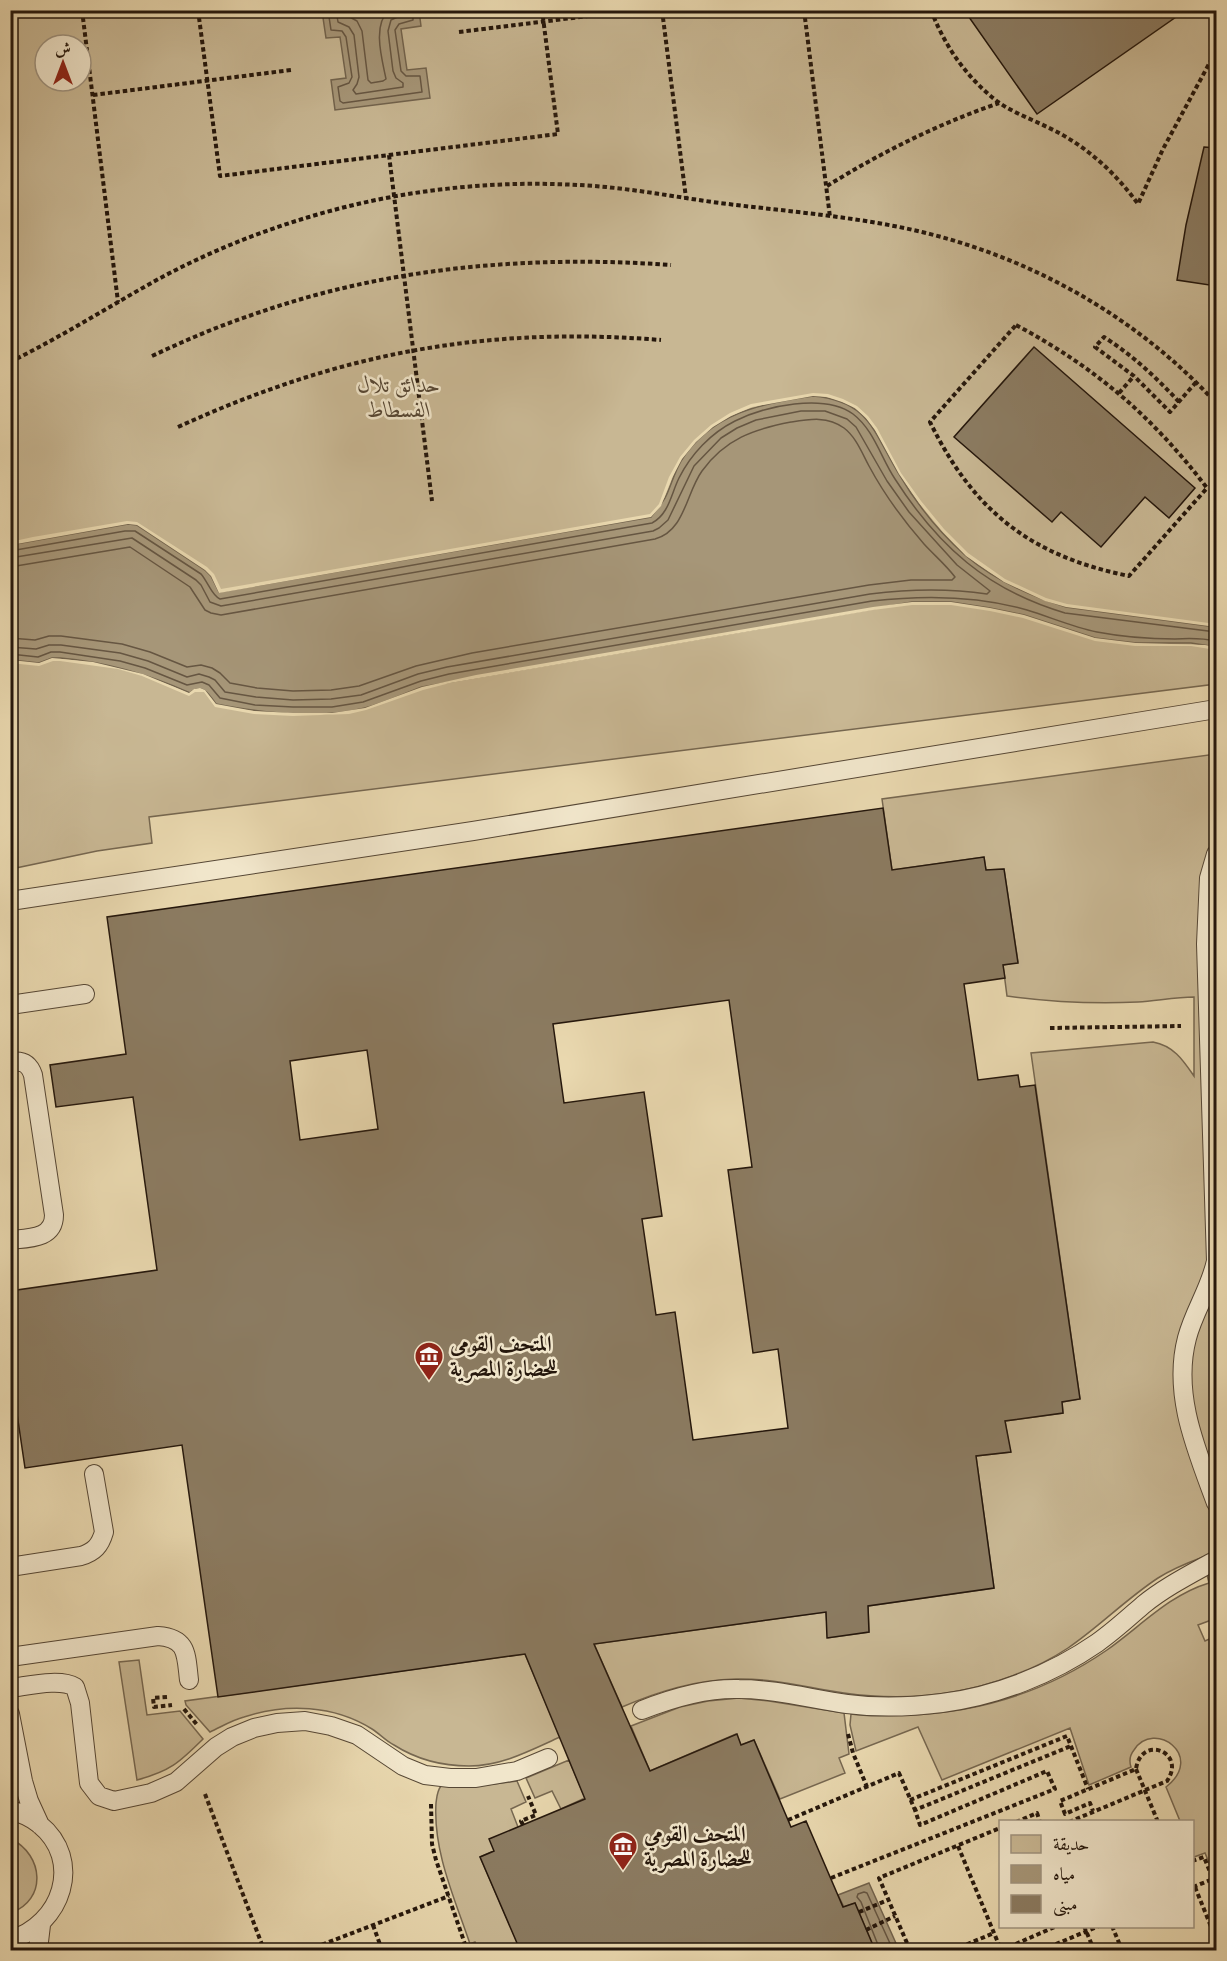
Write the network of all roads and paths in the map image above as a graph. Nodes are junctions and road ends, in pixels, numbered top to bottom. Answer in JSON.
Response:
{"nodes":[{"id":1,"x":82,"y":10,"type":"edge"},
{"id":2,"x":198,"y":10,"type":"edge"},
{"id":3,"x":542,"y":10,"type":"edge"},
{"id":4,"x":637,"y":10,"type":"edge"},
{"id":5,"x":662,"y":10,"type":"edge"},
{"id":6,"x":804,"y":10,"type":"edge"},
{"id":7,"x":931,"y":10,"type":"edge"},
{"id":8,"x":543,"y":22,"type":"junction"},
{"id":9,"x":459,"y":32,"type":"dead end"},
{"id":10,"x":1216,"y":51,"type":"edge"},
{"id":11,"x":291,"y":70,"type":"dead end"},
{"id":12,"x":207,"y":81,"type":"junction"},
{"id":13,"x":93,"y":95,"type":"junction"},
{"id":14,"x":999,"y":102,"type":"junction"},
{"id":15,"x":389,"y":155,"type":"junction"},
{"id":16,"x":827,"y":186,"type":"junction"},
{"id":17,"x":394,"y":196,"type":"junction"},
{"id":18,"x":686,"y":198,"type":"junction"},
{"id":19,"x":830,"y":217,"type":"junction"},
{"id":20,"x":671,"y":265,"type":"dead end"},
{"id":21,"x":404,"y":275,"type":"junction"},
{"id":22,"x":118,"y":302,"type":"junction"},
{"id":23,"x":661,"y":340,"type":"dead end"},
{"id":24,"x":413,"y":350,"type":"junction"},
{"id":25,"x":152,"y":356,"type":"dead end"},
{"id":26,"x":10,"y":362,"type":"edge"},
{"id":27,"x":1134,"y":376,"type":"junction"},
{"id":28,"x":1197,"y":381,"type":"junction"},
{"id":29,"x":1119,"y":393,"type":"junction"},
{"id":30,"x":1179,"y":402,"type":"junction"},
{"id":31,"x":1216,"y":403,"type":"edge"},
{"id":32,"x":178,"y":427,"type":"dead end"},
{"id":33,"x":432,"y":501,"type":"dead end"},
{"id":34,"x":1216,"y":708,"type":"edge"},
{"id":35,"x":1216,"y":854,"type":"edge"},
{"id":36,"x":10,"y":901,"type":"edge"},
{"id":37,"x":85,"y":994,"type":"dead end"},
{"id":38,"x":10,"y":1005,"type":"edge"},
{"id":39,"x":1208,"y":1025,"type":"junction"},
{"id":40,"x":1050,"y":1028,"type":"dead end"},
{"id":41,"x":10,"y":1062,"type":"edge"},
{"id":42,"x":10,"y":1240,"type":"edge"},
{"id":43,"x":94,"y":1474,"type":"dead end"},
{"id":44,"x":1216,"y":1503,"type":"edge"},
{"id":45,"x":1216,"y":1560,"type":"edge"},
{"id":46,"x":10,"y":1567,"type":"edge"},
{"id":47,"x":10,"y":1657,"type":"edge"},
{"id":48,"x":189,"y":1680,"type":"dead end"},
{"id":49,"x":10,"y":1688,"type":"edge"},
{"id":50,"x":642,"y":1710,"type":"dead end"},
{"id":51,"x":10,"y":1714,"type":"edge"},
{"id":52,"x":1071,"y":1746,"type":"junction"},
{"id":53,"x":853,"y":1753,"type":"dead end"},
{"id":54,"x":548,"y":1758,"type":"dead end"},
{"id":55,"x":195,"y":1766,"type":"junction"},
{"id":56,"x":1136,"y":1769,"type":"junction"},
{"id":57,"x":434,"y":1775,"type":"junction"},
{"id":58,"x":867,"y":1787,"type":"junction"},
{"id":59,"x":1088,"y":1789,"type":"junction"},
{"id":60,"x":1146,"y":1790,"type":"junction"},
{"id":61,"x":910,"y":1800,"type":"junction"},
{"id":62,"x":10,"y":1810,"type":"edge"},
{"id":63,"x":915,"y":1810,"type":"junction"},
{"id":64,"x":1093,"y":1811,"type":"junction"},
{"id":65,"x":536,"y":1815,"type":"dead end"},
{"id":66,"x":788,"y":1820,"type":"dead end"},
{"id":67,"x":1019,"y":1820,"type":"edge"},
{"id":68,"x":1040,"y":1820,"type":"edge"},
{"id":69,"x":1071,"y":1820,"type":"edge"},
{"id":70,"x":1158,"y":1820,"type":"edge"},
{"id":71,"x":40,"y":1824,"type":"junction"},
{"id":72,"x":523,"y":1825,"type":"dead end"},
{"id":73,"x":999,"y":1828,"type":"edge"},
{"id":74,"x":957,"y":1846,"type":"junction"},
{"id":75,"x":1194,"y":1861,"type":"edge"},
{"id":76,"x":831,"y":1878,"type":"dead end"},
{"id":77,"x":1213,"y":1879,"type":"junction"},
{"id":78,"x":1194,"y":1887,"type":"edge"},
{"id":79,"x":1216,"y":1887,"type":"edge"},
{"id":80,"x":449,"y":1896,"type":"junction"},
{"id":81,"x":888,"y":1900,"type":"junction"},
{"id":82,"x":859,"y":1912,"type":"dead end"},
{"id":83,"x":895,"y":1916,"type":"junction"},
{"id":84,"x":41,"y":1924,"type":"junction"},
{"id":85,"x":373,"y":1925,"type":"junction"},
{"id":86,"x":1052,"y":1928,"type":"edge"},
{"id":87,"x":1085,"y":1928,"type":"edge"},
{"id":88,"x":1095,"y":1928,"type":"edge"},
{"id":89,"x":1113,"y":1928,"type":"edge"},
{"id":90,"x":866,"y":1930,"type":"dead end"},
{"id":91,"x":1086,"y":1932,"type":"junction"},
{"id":92,"x":994,"y":1933,"type":"junction"},
{"id":93,"x":1216,"y":1939,"type":"edge"},
{"id":94,"x":10,"y":1940,"type":"edge"},
{"id":95,"x":973,"y":1942,"type":"junction"},
{"id":96,"x":38,"y":1950,"type":"edge"},
{"id":97,"x":264,"y":1950,"type":"edge"},
{"id":98,"x":308,"y":1950,"type":"edge"},
{"id":99,"x":382,"y":1950,"type":"edge"},
{"id":100,"x":467,"y":1950,"type":"edge"},
{"id":101,"x":910,"y":1950,"type":"edge"},
{"id":102,"x":953,"y":1950,"type":"edge"},
{"id":103,"x":976,"y":1950,"type":"edge"},
{"id":104,"x":1002,"y":1950,"type":"edge"},
{"id":105,"x":1042,"y":1950,"type":"edge"},
{"id":106,"x":1094,"y":1950,"type":"edge"},
{"id":107,"x":1122,"y":1950,"type":"edge"}],
"edges":[{"from":1,"to":13,"type":"path"},
{"from":2,"to":12,"type":"path"},
{"from":3,"to":8,"type":"path"},
{"from":4,"to":8,"type":"path"},
{"from":5,"to":18,"type":"path"},
{"from":6,"to":16,"type":"path"},
{"from":7,"to":14,"type":"path"},
{"from":8,"to":9,"type":"path"},
{"from":8,"to":15,"type":"path"},
{"from":10,"to":14,"type":"path"},
{"from":11,"to":12,"type":"path"},
{"from":12,"to":13,"type":"path"},
{"from":12,"to":15,"type":"path"},
{"from":13,"to":22,"type":"path"},
{"from":14,"to":16,"type":"path"},
{"from":15,"to":17,"type":"path"},
{"from":16,"to":19,"type":"path"},
{"from":17,"to":18,"type":"path"},
{"from":17,"to":21,"type":"path"},
{"from":17,"to":22,"type":"path"},
{"from":18,"to":19,"type":"path"},
{"from":19,"to":28,"type":"path"},
{"from":20,"to":21,"type":"path"},
{"from":21,"to":24,"type":"path"},
{"from":21,"to":25,"type":"path"},
{"from":22,"to":26,"type":"path"},
{"from":23,"to":24,"type":"path"},
{"from":24,"to":32,"type":"path"},
{"from":24,"to":33,"type":"path"},
{"from":27,"to":29,"type":"path"},
{"from":27,"to":30,"type":"path"},
{"from":27,"to":30,"type":"path"},
{"from":28,"to":30,"type":"path"},
{"from":28,"to":31,"type":"path"},
{"from":29,"to":29,"type":"path"},
{"from":34,"to":36,"type":"lane"},
{"from":35,"to":39,"type":"lane"},
{"from":37,"to":38,"type":"lane"},
{"from":39,"to":40,"type":"path"},
{"from":39,"to":44,"type":"lane"},
{"from":41,"to":42,"type":"lane"},
{"from":43,"to":46,"type":"lane"},
{"from":45,"to":50,"type":"lane"},
{"from":47,"to":48,"type":"lane"},
{"from":49,"to":55,"type":"lane"},
{"from":51,"to":71,"type":"lane"},
{"from":52,"to":59,"type":"path"},
{"from":52,"to":61,"type":"path"},
{"from":52,"to":63,"type":"path"},
{"from":53,"to":58,"type":"path"},
{"from":54,"to":57,"type":"lane"},
{"from":55,"to":57,"type":"lane"},
{"from":55,"to":97,"type":"path"},
{"from":56,"to":59,"type":"path"},
{"from":56,"to":60,"type":"path"},
{"from":56,"to":60,"type":"path"},
{"from":57,"to":80,"type":"path"},
{"from":58,"to":61,"type":"path"},
{"from":58,"to":66,"type":"path"},
{"from":59,"to":64,"type":"path"},
{"from":60,"to":64,"type":"path"},
{"from":60,"to":70,"type":"path"},
{"from":61,"to":63,"type":"path"},
{"from":62,"to":71,"type":"lane"},
{"from":63,"to":76,"type":"path"},
{"from":64,"to":69,"type":"path"},
{"from":65,"to":72,"type":"path"},
{"from":67,"to":68,"type":"path"},
{"from":71,"to":84,"type":"lane"},
{"from":73,"to":74,"type":"path"},
{"from":74,"to":81,"type":"path"},
{"from":74,"to":92,"type":"path"},
{"from":75,"to":77,"type":"path"},
{"from":77,"to":78,"type":"path"},
{"from":77,"to":79,"type":"path"},
{"from":78,"to":93,"type":"path"},
{"from":80,"to":85,"type":"path"},
{"from":80,"to":100,"type":"path"},
{"from":81,"to":82,"type":"path"},
{"from":81,"to":83,"type":"path"},
{"from":83,"to":90,"type":"path"},
{"from":83,"to":101,"type":"path"},
{"from":84,"to":94,"type":"lane"},
{"from":84,"to":96,"type":"lane"},
{"from":85,"to":98,"type":"path"},
{"from":85,"to":99,"type":"path"},
{"from":86,"to":104,"type":"path"},
{"from":87,"to":91,"type":"path"},
{"from":88,"to":91,"type":"path"},
{"from":89,"to":107,"type":"path"},
{"from":91,"to":105,"type":"path"},
{"from":91,"to":106,"type":"path"},
{"from":92,"to":95,"type":"path"},
{"from":92,"to":104,"type":"path"},
{"from":95,"to":102,"type":"path"},
{"from":95,"to":103,"type":"path"}]}
